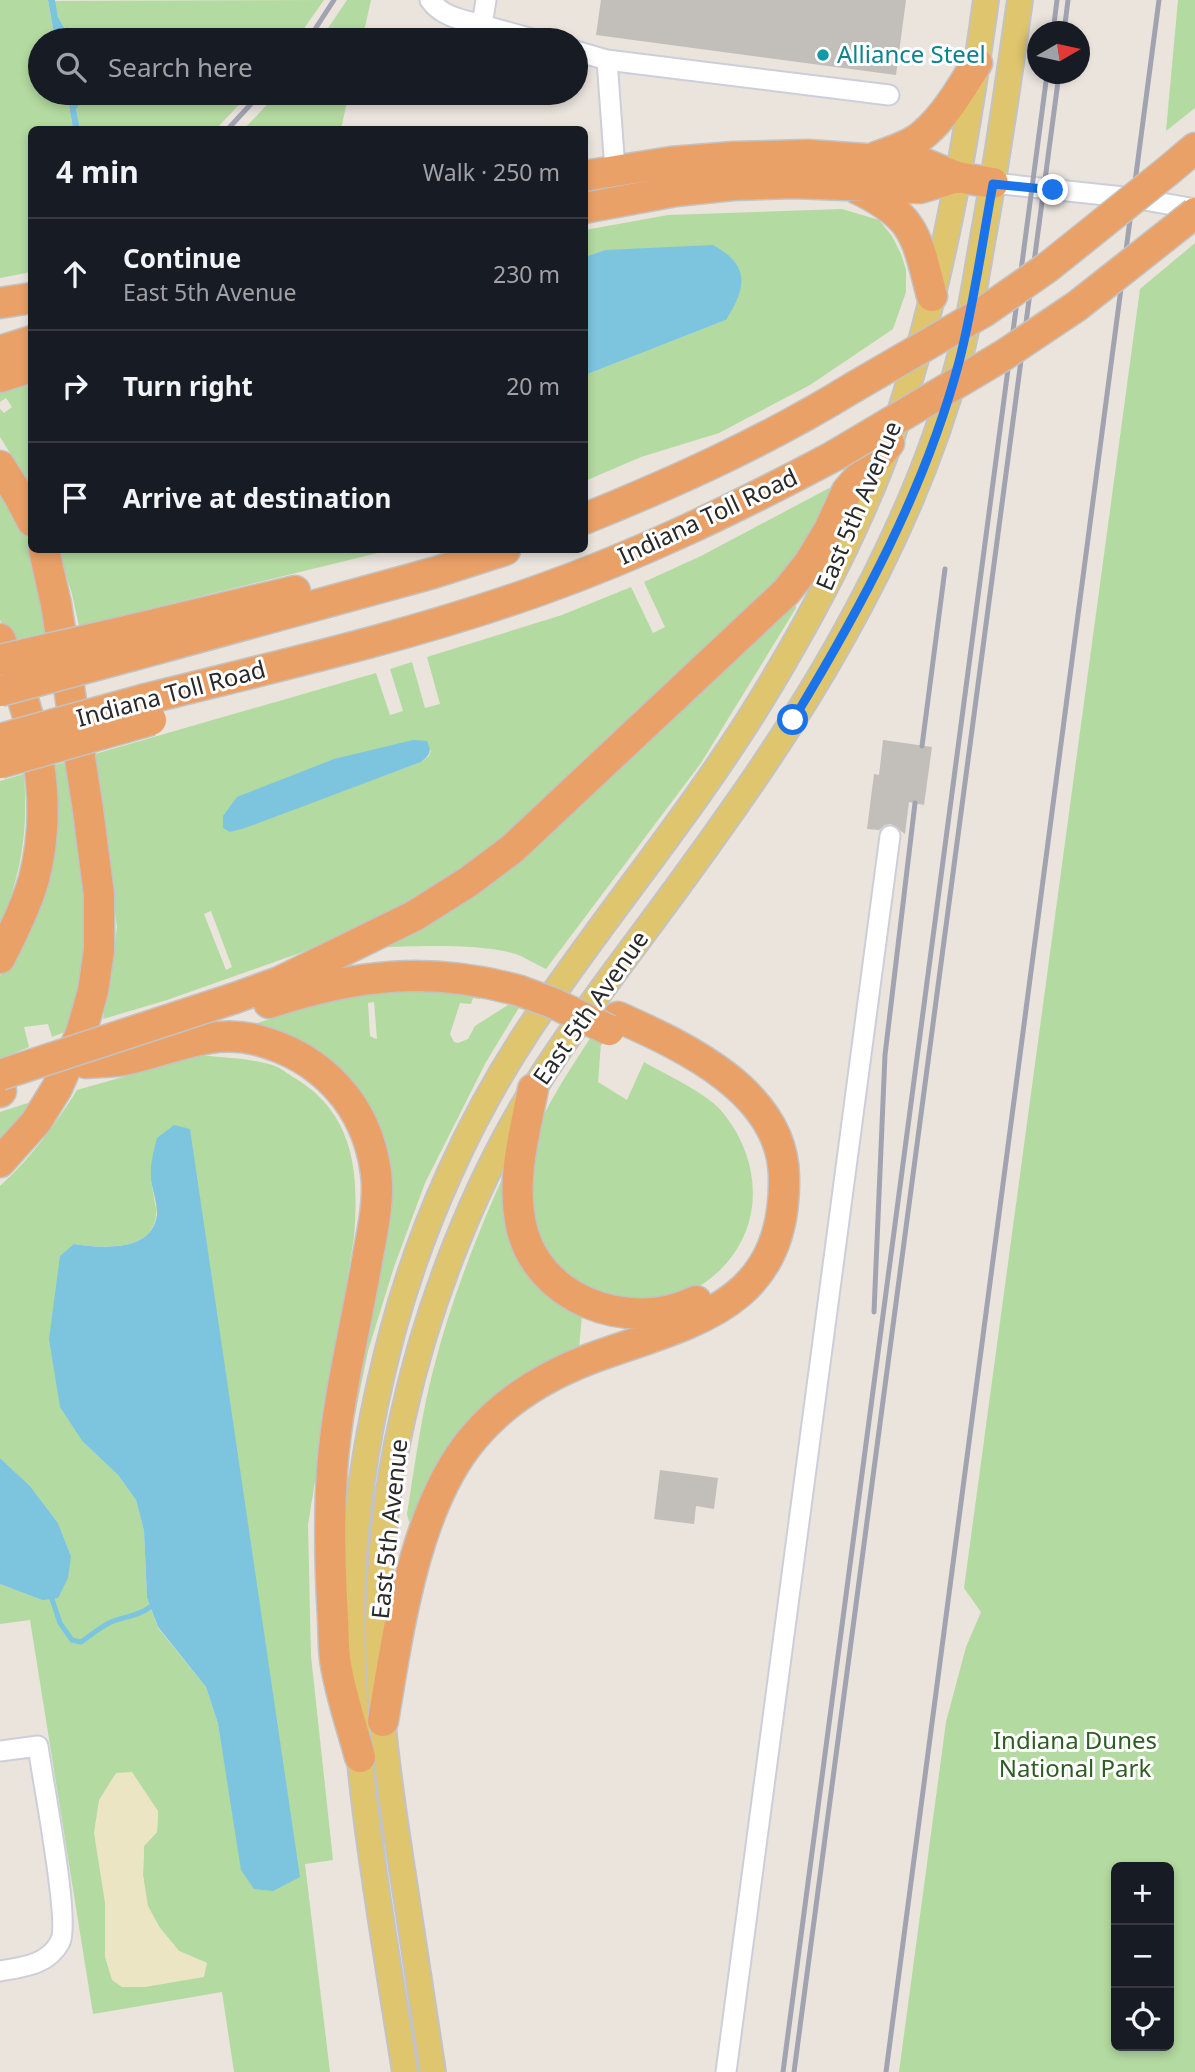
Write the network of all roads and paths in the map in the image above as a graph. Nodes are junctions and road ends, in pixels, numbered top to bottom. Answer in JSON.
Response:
{"nodes":[{"id":1,"x":430,"y":0,"type":"edge"},
{"id":2,"x":485,"y":0,"type":"edge"},
{"id":3,"x":986,"y":0,"type":"edge"},
{"id":4,"x":1020,"y":0,"type":"edge"},
{"id":5,"x":482,"y":25,"type":"junction"},
{"id":6,"x":493,"y":28,"type":"edge"},
{"id":7,"x":588,"y":54,"type":"edge"},
{"id":8,"x":607,"y":60,"type":"junction"},
{"id":9,"x":977,"y":63,"type":"junction"},
{"id":10,"x":888,"y":95,"type":"dead end"},
{"id":11,"x":1195,"y":148,"type":"edge"},
{"id":12,"x":873,"y":158,"type":"junction"},
{"id":13,"x":615,"y":170,"type":"junction"},
{"id":14,"x":588,"y":175,"type":"edge"},
{"id":15,"x":957,"y":177,"type":"junction"},
{"id":16,"x":993,"y":184,"type":"junction"},
{"id":17,"x":849,"y":185,"type":"junction"},
{"id":18,"x":588,"y":192,"type":"edge"},
{"id":19,"x":588,"y":207,"type":"edge"},
{"id":20,"x":1195,"y":211,"type":"edge"},
{"id":21,"x":932,"y":296,"type":"junction"},
{"id":22,"x":28,"y":299,"type":"edge"},
{"id":23,"x":0,"y":303,"type":"edge"},
{"id":24,"x":28,"y":342,"type":"edge"},
{"id":25,"x":0,"y":351,"type":"edge"},
{"id":26,"x":28,"y":369,"type":"edge"},
{"id":27,"x":0,"y":377,"type":"edge"},
{"id":28,"x":890,"y":443,"type":"junction"},
{"id":29,"x":0,"y":466,"type":"edge"},
{"id":30,"x":28,"y":513,"type":"edge"},
{"id":31,"x":588,"y":517,"type":"edge"},
{"id":32,"x":45,"y":553,"type":"edge"},
{"id":33,"x":496,"y":553,"type":"edge"},
{"id":34,"x":0,"y":639,"type":"edge"},
{"id":35,"x":130,"y":643,"type":"junction"},
{"id":36,"x":0,"y":660,"type":"edge"},
{"id":37,"x":0,"y":691,"type":"edge"},
{"id":38,"x":149,"y":710,"type":"junction"},
{"id":39,"x":0,"y":739,"type":"edge"},
{"id":40,"x":0,"y":764,"type":"edge"},
{"id":41,"x":890,"y":836,"type":"dead end"},
{"id":42,"x":0,"y":958,"type":"edge"},
{"id":43,"x":279,"y":982,"type":"junction"},
{"id":44,"x":524,"y":984,"type":"junction"},
{"id":45,"x":238,"y":1005,"type":"junction"},
{"id":46,"x":614,"y":1024,"type":"junction"},
{"id":47,"x":86,"y":1063,"type":"junction"},
{"id":48,"x":0,"y":1075,"type":"edge"},
{"id":49,"x":533,"y":1088,"type":"junction"},
{"id":50,"x":0,"y":1092,"type":"edge"},
{"id":51,"x":0,"y":1162,"type":"edge"},
{"id":52,"x":383,"y":1721,"type":"junction"},
{"id":53,"x":0,"y":1751,"type":"edge"},
{"id":54,"x":360,"y":1757,"type":"junction"},
{"id":55,"x":0,"y":1971,"type":"edge"},
{"id":56,"x":405,"y":2072,"type":"edge"},
{"id":57,"x":433,"y":2072,"type":"edge"},
{"id":58,"x":726,"y":2072,"type":"edge"}],
"edges":[{"from":1,"to":5,"type":"street"},
{"from":2,"to":5,"type":"street"},
{"from":3,"to":9,"type":"main road","name":"East 5th Avenue"},
{"from":4,"to":16,"type":"main road","name":"East 5th Avenue"},
{"from":5,"to":6,"type":"street"},
{"from":7,"to":8,"type":"street"},
{"from":8,"to":10,"type":"street"},
{"from":8,"to":13,"type":"street"},
{"from":9,"to":12,"type":"highway"},
{"from":9,"to":15,"type":"main road","name":"East 5th Avenue"},
{"from":11,"to":31,"type":"highway","name":"Indiana Toll Road","bridge":true},
{"from":12,"to":13,"type":"highway"},
{"from":12,"to":15,"type":"highway"},
{"from":13,"to":14,"type":"highway"},
{"from":13,"to":18,"type":"highway"},
{"from":15,"to":16,"type":"highway"},
{"from":15,"to":17,"type":"highway"},
{"from":15,"to":21,"type":"main road","name":"East 5th Avenue"},
{"from":16,"to":20,"type":"street"},
{"from":16,"to":49,"type":"main road","name":"East 5th Avenue"},
{"from":17,"to":19,"type":"highway"},
{"from":17,"to":21,"type":"highway"},
{"from":20,"to":38,"type":"highway","name":"Indiana Toll Road","bridge":true},
{"from":21,"to":28,"type":"main road","name":"East 5th Avenue"},
{"from":22,"to":23,"type":"highway"},
{"from":24,"to":25,"type":"highway"},
{"from":26,"to":27,"type":"highway"},
{"from":28,"to":43,"type":"highway"},
{"from":28,"to":54,"type":"main road","name":"East 5th Avenue"},
{"from":29,"to":30,"type":"highway"},
{"from":32,"to":51,"type":"highway"},
{"from":33,"to":35,"type":"highway"},
{"from":34,"to":42,"type":"highway"},
{"from":35,"to":36,"type":"highway","bridge":true},
{"from":35,"to":37,"type":"highway","name":"Indiana Toll Road","bridge":true},
{"from":38,"to":39,"type":"highway","name":"Indiana Toll Road","bridge":true},
{"from":38,"to":40,"type":"highway","bridge":true},
{"from":41,"to":58,"type":"street"},
{"from":43,"to":44,"type":"highway"},
{"from":43,"to":45,"type":"highway"},
{"from":44,"to":45,"type":"highway"},
{"from":44,"to":46,"type":"highway","bridge":true},
{"from":45,"to":47,"type":"highway"},
{"from":45,"to":48,"type":"highway","bridge":true},
{"from":46,"to":49,"type":"highway"},
{"from":46,"to":52,"type":"highway"},
{"from":47,"to":50,"type":"highway"},
{"from":47,"to":54,"type":"highway"},
{"from":49,"to":52,"type":"main road","name":"East 5th Avenue"},
{"from":52,"to":57,"type":"main road","name":"East 5th Avenue"},
{"from":53,"to":55,"type":"street"},
{"from":54,"to":56,"type":"main road","name":"East 5th Avenue"}]}
